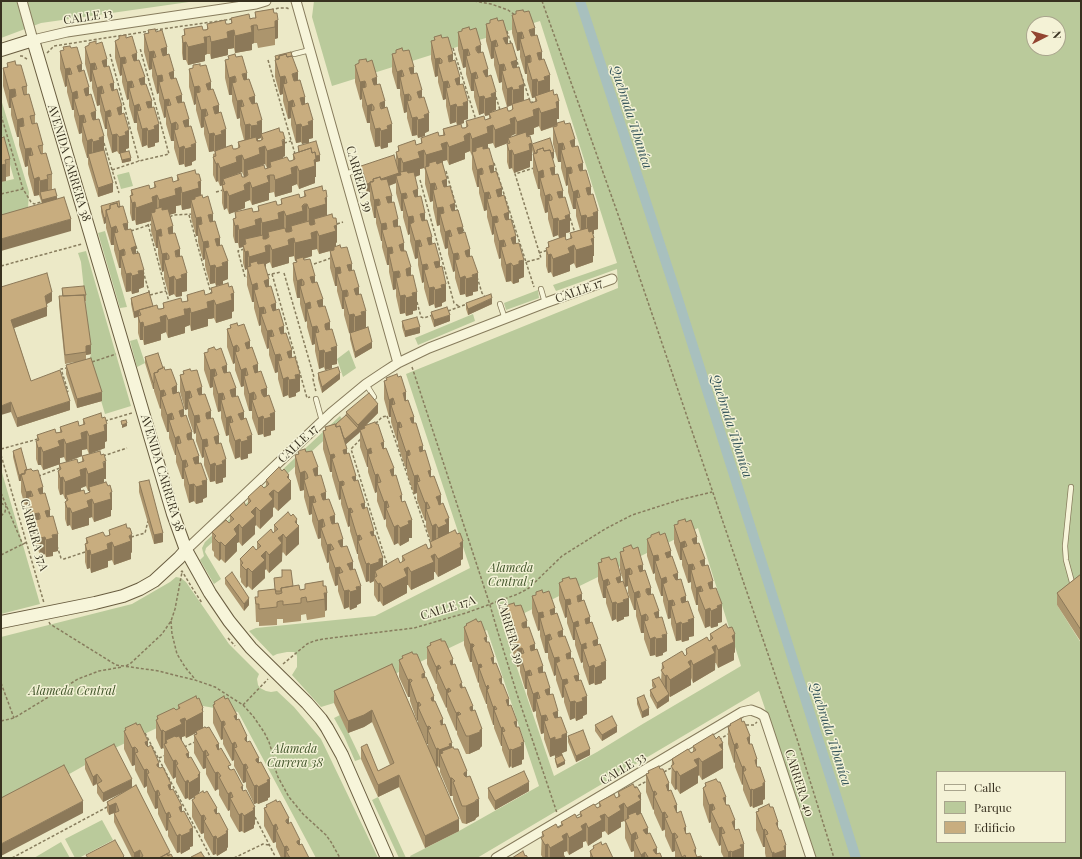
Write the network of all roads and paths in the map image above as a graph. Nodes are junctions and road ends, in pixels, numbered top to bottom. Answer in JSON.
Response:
{"nodes":[{"id":1,"x":22,"y":1,"type":"edge"},
{"id":2,"x":266,"y":1,"type":"edge"},
{"id":3,"x":474,"y":1,"type":"edge"},
{"id":4,"x":542,"y":1,"type":"edge"},
{"id":5,"x":297,"y":5,"type":"edge"},
{"id":6,"x":265,"y":12,"type":"edge"},
{"id":7,"x":517,"y":16,"type":"edge"},
{"id":8,"x":233,"y":19,"type":"edge"},
{"id":9,"x":507,"y":31,"type":"edge"},
{"id":10,"x":33,"y":40,"type":"junction"},
{"id":11,"x":512,"y":45,"type":"edge"},
{"id":12,"x":140,"y":48,"type":"dead end"},
{"id":13,"x":453,"y":48,"type":"edge"},
{"id":14,"x":1,"y":50,"type":"edge"},
{"id":15,"x":310,"y":50,"type":"junction"},
{"id":16,"x":514,"y":52,"type":"edge"},
{"id":17,"x":110,"y":54,"type":"dead end"},
{"id":18,"x":294,"y":54,"type":"dead end"},
{"id":19,"x":17,"y":56,"type":"dead end"},
{"id":20,"x":268,"y":60,"type":"dead end"},
{"id":21,"x":39,"y":62,"type":"junction"},
{"id":22,"x":496,"y":97,"type":"edge"},
{"id":23,"x":537,"y":103,"type":"edge"},
{"id":24,"x":500,"y":111,"type":"edge"},
{"id":25,"x":1,"y":115,"type":"edge"},
{"id":26,"x":476,"y":120,"type":"edge"},
{"id":27,"x":103,"y":141,"type":"edge"},
{"id":28,"x":291,"y":141,"type":"junction"},
{"id":29,"x":284,"y":143,"type":"edge"},
{"id":30,"x":297,"y":159,"type":"edge"},
{"id":31,"x":140,"y":162,"type":"junction"},
{"id":32,"x":494,"y":163,"type":"edge"},
{"id":33,"x":537,"y":167,"type":"edge"},
{"id":34,"x":112,"y":170,"type":"junction"},
{"id":35,"x":358,"y":170,"type":"dead end"},
{"id":36,"x":446,"y":171,"type":"edge"},
{"id":37,"x":345,"y":174,"type":"junction"},
{"id":38,"x":420,"y":180,"type":"dead end"},
{"id":39,"x":23,"y":189,"type":"junction"},
{"id":40,"x":224,"y":189,"type":"edge"},
{"id":41,"x":216,"y":192,"type":"dead end"},
{"id":42,"x":118,"y":193,"type":"dead end"},
{"id":43,"x":1,"y":194,"type":"edge"},
{"id":44,"x":41,"y":202,"type":"edge"},
{"id":45,"x":568,"y":212,"type":"edge"},
{"id":46,"x":195,"y":213,"type":"edge"},
{"id":47,"x":189,"y":215,"type":"junction"},
{"id":48,"x":169,"y":218,"type":"edge"},
{"id":49,"x":343,"y":222,"type":"dead end"},
{"id":50,"x":154,"y":223,"type":"edge"},
{"id":51,"x":148,"y":224,"type":"junction"},
{"id":52,"x":335,"y":224,"type":"edge"},
{"id":53,"x":131,"y":231,"type":"edge"},
{"id":54,"x":575,"y":233,"type":"edge"},
{"id":55,"x":466,"y":239,"type":"edge"},
{"id":56,"x":88,"y":242,"type":"dead end"},
{"id":57,"x":136,"y":245,"type":"edge"},
{"id":58,"x":245,"y":249,"type":"edge"},
{"id":59,"x":552,"y":249,"type":"edge"},
{"id":60,"x":539,"y":253,"type":"junction"},
{"id":61,"x":336,"y":257,"type":"edge"},
{"id":62,"x":140,"y":260,"type":"edge"},
{"id":63,"x":526,"y":262,"type":"junction"},
{"id":64,"x":314,"y":264,"type":"dead end"},
{"id":65,"x":1,"y":266,"type":"edge"},
{"id":66,"x":142,"y":267,"type":"edge"},
{"id":67,"x":281,"y":272,"type":"dead end"},
{"id":68,"x":284,"y":273,"type":"dead end"},
{"id":69,"x":272,"y":274,"type":"junction"},
{"id":70,"x":264,"y":275,"type":"edge"},
{"id":71,"x":250,"y":278,"type":"edge"},
{"id":72,"x":477,"y":278,"type":"edge"},
{"id":73,"x":612,"y":279,"type":"dead end"},
{"id":74,"x":540,"y":289,"type":"dead end"},
{"id":75,"x":166,"y":290,"type":"junction"},
{"id":76,"x":535,"y":291,"type":"dead end"},
{"id":77,"x":211,"y":293,"type":"edge"},
{"id":78,"x":489,"y":298,"type":"edge"},
{"id":79,"x":169,"y":303,"type":"edge"},
{"id":80,"x":417,"y":303,"type":"edge"},
{"id":81,"x":545,"y":303,"type":"junction"},
{"id":82,"x":500,"y":304,"type":"dead end"},
{"id":83,"x":467,"y":305,"type":"edge"},
{"id":84,"x":460,"y":307,"type":"junction"},
{"id":85,"x":446,"y":311,"type":"edge"},
{"id":86,"x":438,"y":314,"type":"edge"},
{"id":87,"x":505,"y":319,"type":"junction"},
{"id":88,"x":120,"y":353,"type":"dead end"},
{"id":89,"x":409,"y":358,"type":"junction"},
{"id":90,"x":88,"y":363,"type":"edge"},
{"id":91,"x":398,"y":363,"type":"junction"},
{"id":92,"x":68,"y":368,"type":"edge"},
{"id":93,"x":366,"y":384,"type":"junction"},
{"id":94,"x":65,"y":395,"type":"edge"},
{"id":95,"x":374,"y":397,"type":"edge"},
{"id":96,"x":316,"y":399,"type":"dead end"},
{"id":97,"x":137,"y":412,"type":"dead end"},
{"id":98,"x":382,"y":417,"type":"joint"},
{"id":99,"x":322,"y":421,"type":"junction"},
{"id":100,"x":101,"y":422,"type":"edge"},
{"id":101,"x":42,"y":438,"type":"edge"},
{"id":102,"x":127,"y":448,"type":"dead end"},
{"id":103,"x":1,"y":449,"type":"edge"},
{"id":104,"x":1,"y":455,"type":"edge"},
{"id":105,"x":101,"y":457,"type":"edge"},
{"id":106,"x":65,"y":466,"type":"edge"},
{"id":107,"x":38,"y":482,"type":"edge"},
{"id":108,"x":1071,"y":487,"type":"dead end"},
{"id":109,"x":712,"y":492,"type":"junction"},
{"id":110,"x":1,"y":493,"type":"edge"},
{"id":111,"x":1,"y":503,"type":"edge"},
{"id":112,"x":6,"y":506,"type":"junction"},
{"id":113,"x":1,"y":516,"type":"edge"},
{"id":114,"x":148,"y":521,"type":"edge"},
{"id":115,"x":131,"y":537,"type":"edge"},
{"id":116,"x":27,"y":542,"type":"junction"},
{"id":117,"x":56,"y":543,"type":"edge"},
{"id":118,"x":23,"y":545,"type":"junction"},
{"id":119,"x":89,"y":550,"type":"edge"},
{"id":120,"x":182,"y":554,"type":"junction"},
{"id":121,"x":1,"y":555,"type":"edge"},
{"id":122,"x":182,"y":571,"type":"junction"},
{"id":123,"x":1075,"y":590,"type":"edge"},
{"id":124,"x":204,"y":605,"type":"dead end"},
{"id":125,"x":490,"y":605,"type":"junction"},
{"id":126,"x":48,"y":616,"type":"junction"},
{"id":127,"x":171,"y":620,"type":"junction"},
{"id":128,"x":1,"y":622,"type":"edge"},
{"id":129,"x":227,"y":636,"type":"dead end"},
{"id":130,"x":236,"y":647,"type":"dead end"},
{"id":131,"x":125,"y":667,"type":"junction"},
{"id":132,"x":269,"y":675,"type":"junction"},
{"id":133,"x":195,"y":680,"type":"junction"},
{"id":134,"x":1,"y":683,"type":"edge"},
{"id":135,"x":243,"y":705,"type":"junction"},
{"id":136,"x":764,"y":716,"type":"junction"},
{"id":137,"x":14,"y":718,"type":"junction"},
{"id":138,"x":1,"y":721,"type":"edge"},
{"id":139,"x":742,"y":727,"type":"edge"},
{"id":140,"x":145,"y":733,"type":"edge"},
{"id":141,"x":730,"y":733,"type":"edge"},
{"id":142,"x":718,"y":741,"type":"edge"},
{"id":143,"x":194,"y":742,"type":"edge"},
{"id":144,"x":180,"y":749,"type":"edge"},
{"id":145,"x":166,"y":755,"type":"edge"},
{"id":146,"x":159,"y":758,"type":"junction"},
{"id":147,"x":673,"y":767,"type":"edge"},
{"id":148,"x":659,"y":775,"type":"edge"},
{"id":149,"x":652,"y":778,"type":"edge"},
{"id":150,"x":631,"y":789,"type":"edge"},
{"id":151,"x":112,"y":804,"type":"edge"},
{"id":152,"x":255,"y":818,"type":"edge"},
{"id":153,"x":560,"y":820,"type":"junction"},
{"id":154,"x":269,"y":845,"type":"junction"},
{"id":155,"x":12,"y":858,"type":"edge"},
{"id":156,"x":210,"y":858,"type":"edge"},
{"id":157,"x":234,"y":858,"type":"edge"},
{"id":158,"x":276,"y":858,"type":"edge"},
{"id":159,"x":340,"y":858,"type":"edge"},
{"id":160,"x":387,"y":858,"type":"edge"},
{"id":161,"x":496,"y":858,"type":"edge"},
{"id":162,"x":811,"y":858,"type":"edge"},
{"id":163,"x":834,"y":858,"type":"edge"}],
"edges":[{"from":1,"to":10,"type":"street"},
{"from":2,"to":10,"type":"street","name":"CALLE 13"},
{"from":3,"to":7,"type":"path"},
{"from":4,"to":109,"type":"path"},
{"from":5,"to":6,"type":"path"},
{"from":5,"to":15,"type":"street","name":"CARRERA 39"},
{"from":8,"to":21,"type":"path"},
{"from":9,"to":11,"type":"path"},
{"from":10,"to":14,"type":"main road"},
{"from":10,"to":21,"type":"main road","name":"AVENIDA CARRERA 38"},
{"from":12,"to":31,"type":"path"},
{"from":13,"to":26,"type":"path"},
{"from":15,"to":18,"type":"lane"},
{"from":15,"to":37,"type":"street","name":"CARRERA 39"},
{"from":16,"to":23,"type":"path"},
{"from":17,"to":31,"type":"path"},
{"from":19,"to":21,"type":"path"},
{"from":20,"to":28,"type":"path"},
{"from":21,"to":120,"type":"main road","name":"AVENIDA CARRERA 38"},
{"from":22,"to":24,"type":"path"},
{"from":25,"to":39,"type":"path"},
{"from":27,"to":34,"type":"path"},
{"from":28,"to":29,"type":"path"},
{"from":28,"to":30,"type":"path"},
{"from":31,"to":34,"type":"path"},
{"from":32,"to":63,"type":"path"},
{"from":33,"to":60,"type":"path"},
{"from":34,"to":42,"type":"path"},
{"from":35,"to":37,"type":"lane"},
{"from":36,"to":55,"type":"path"},
{"from":37,"to":91,"type":"street","name":"CARRERA 39"},
{"from":38,"to":84,"type":"path"},
{"from":39,"to":43,"type":"path"},
{"from":39,"to":44,"type":"path"},
{"from":40,"to":41,"type":"path"},
{"from":45,"to":54,"type":"path"},
{"from":46,"to":47,"type":"path"},
{"from":47,"to":48,"type":"path"},
{"from":47,"to":77,"type":"path"},
{"from":49,"to":52,"type":"path"},
{"from":50,"to":51,"type":"path"},
{"from":51,"to":53,"type":"path"},
{"from":51,"to":75,"type":"path"},
{"from":56,"to":65,"type":"path"},
{"from":57,"to":62,"type":"path"},
{"from":58,"to":71,"type":"path"},
{"from":59,"to":60,"type":"path"},
{"from":60,"to":63,"type":"path"},
{"from":61,"to":64,"type":"path"},
{"from":63,"to":76,"type":"path"},
{"from":66,"to":75,"type":"path"},
{"from":67,"to":69,"type":"path"},
{"from":68,"to":69,"type":"path"},
{"from":69,"to":70,"type":"path"},
{"from":72,"to":78,"type":"path"},
{"from":73,"to":81,"type":"street","name":"CALLE 17"},
{"from":74,"to":81,"type":"lane"},
{"from":75,"to":79,"type":"path"},
{"from":80,"to":86,"type":"path"},
{"from":81,"to":87,"type":"street","name":"CALLE 17"},
{"from":82,"to":87,"type":"lane"},
{"from":83,"to":84,"type":"path"},
{"from":84,"to":85,"type":"path"},
{"from":87,"to":89,"type":"street","name":"CALLE 17"},
{"from":88,"to":90,"type":"path"},
{"from":89,"to":91,"type":"street","name":"CALLE 17"},
{"from":89,"to":125,"type":"path","name":"CARRERA 39"},
{"from":91,"to":93,"type":"street","name":"CALLE 17"},
{"from":92,"to":94,"type":"path"},
{"from":93,"to":95,"type":"lane"},
{"from":93,"to":99,"type":"street","name":"CALLE 17"},
{"from":96,"to":99,"type":"lane"},
{"from":97,"to":100,"type":"path"},
{"from":98,"to":98,"type":"path"},
{"from":99,"to":120,"type":"street","name":"CALLE 17"},
{"from":101,"to":103,"type":"path"},
{"from":102,"to":105,"type":"path"},
{"from":104,"to":116,"type":"path","name":"CARRERA 37A"},
{"from":106,"to":107,"type":"path"},
{"from":108,"to":123,"type":"lane"},
{"from":109,"to":125,"type":"path","name":"CALLE 17A"},
{"from":109,"to":163,"type":"path"},
{"from":110,"to":112,"type":"path"},
{"from":111,"to":112,"type":"path"},
{"from":112,"to":113,"type":"path"},
{"from":112,"to":118,"type":"path"},
{"from":114,"to":115,"type":"path"},
{"from":116,"to":118,"type":"path"},
{"from":116,"to":126,"type":"path","name":"CARRERA 37A"},
{"from":117,"to":119,"type":"path"},
{"from":118,"to":121,"type":"path"},
{"from":120,"to":122,"type":"path"},
{"from":120,"to":126,"type":"main road","name":"CALLE 17"},
{"from":120,"to":132,"type":"main road","name":"AVENIDA CARRERA 38"},
{"from":122,"to":124,"type":"path"},
{"from":122,"to":127,"type":"path"},
{"from":125,"to":132,"type":"path","name":"CALLE 17A"},
{"from":125,"to":153,"type":"path","name":"CARRERA 39"},
{"from":126,"to":128,"type":"main road","name":"CALLE 17"},
{"from":126,"to":131,"type":"path"},
{"from":127,"to":131,"type":"path"},
{"from":127,"to":133,"type":"path"},
{"from":129,"to":130,"type":"path"},
{"from":131,"to":133,"type":"path"},
{"from":131,"to":137,"type":"path"},
{"from":132,"to":135,"type":"path","name":"CALLE 17A"},
{"from":132,"to":160,"type":"main road","name":"AVENIDA CARRERA 38"},
{"from":133,"to":135,"type":"path"},
{"from":134,"to":137,"type":"path"},
{"from":135,"to":159,"type":"path"},
{"from":136,"to":139,"type":"path"},
{"from":136,"to":153,"type":"street","name":"CALLE 33"},
{"from":136,"to":162,"type":"street","name":"CARRERA 40"},
{"from":137,"to":138,"type":"path"},
{"from":140,"to":146,"type":"path"},
{"from":141,"to":142,"type":"path"},
{"from":143,"to":144,"type":"path"},
{"from":145,"to":146,"type":"path"},
{"from":146,"to":156,"type":"path"},
{"from":147,"to":148,"type":"path"},
{"from":149,"to":150,"type":"path"},
{"from":151,"to":155,"type":"path"},
{"from":152,"to":154,"type":"path"},
{"from":153,"to":161,"type":"street","name":"CALLE 33"},
{"from":154,"to":157,"type":"path"},
{"from":154,"to":158,"type":"path"}]}
